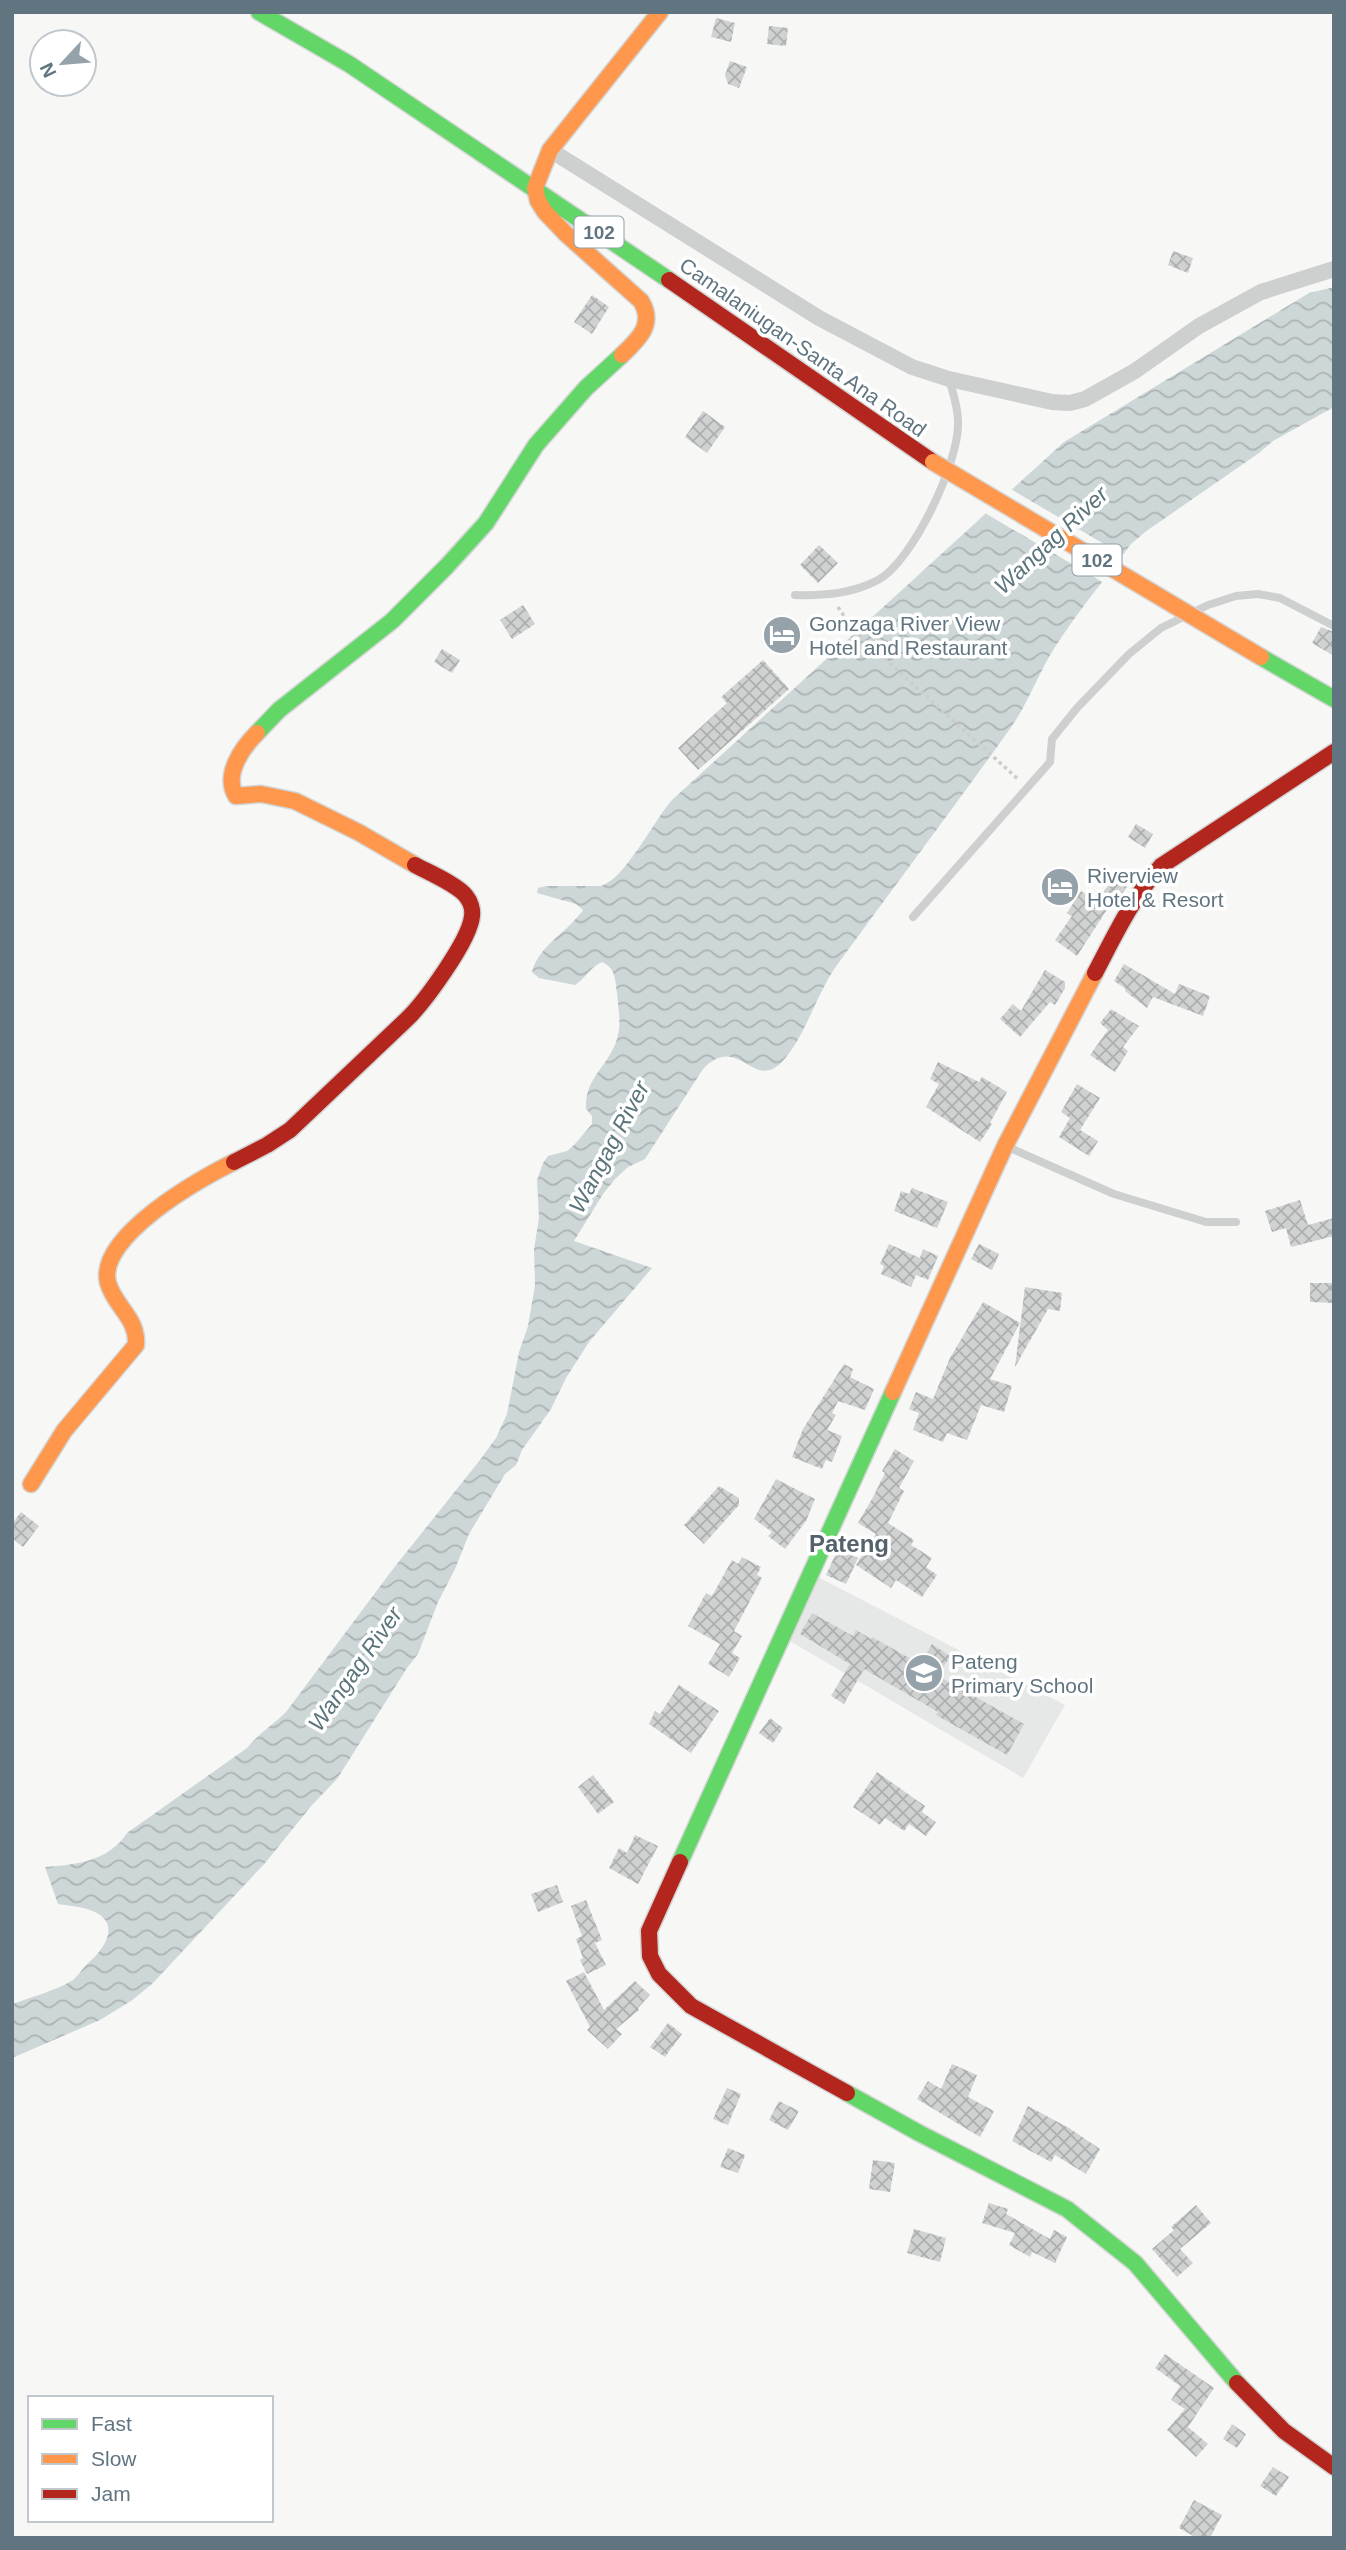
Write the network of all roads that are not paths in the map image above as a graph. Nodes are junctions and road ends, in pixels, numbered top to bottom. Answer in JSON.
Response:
{"nodes":[{"id":1,"x":259,"y":12,"type":"edge"},
{"id":2,"x":660,"y":12,"type":"edge"},
{"id":3,"x":550,"y":149,"type":"junction"},
{"id":4,"x":535,"y":188,"type":"junction"},
{"id":5,"x":1334,"y":269,"type":"edge"},
{"id":6,"x":949,"y":379,"type":"junction"},
{"id":7,"x":795,"y":595,"type":"dead end"},
{"id":8,"x":1334,"y":626,"type":"edge"},
{"id":9,"x":1334,"y":699,"type":"edge"},
{"id":10,"x":1334,"y":751,"type":"edge"},
{"id":11,"x":913,"y":917,"type":"dead end"},
{"id":12,"x":1005,"y":1146,"type":"junction"},
{"id":13,"x":1236,"y":1222,"type":"dead end"},
{"id":14,"x":31,"y":1484,"type":"dead end"},
{"id":15,"x":1334,"y":2467,"type":"edge"}],
"edges":[{"from":1,"to":4,"type":"street","name":"Camalaniugan-Santa Ana Road","number":"102"},
{"from":2,"to":3,"type":"street"},
{"from":3,"to":4,"type":"street"},
{"from":3,"to":6,"type":"street"},
{"from":4,"to":9,"type":"street","name":"Camalaniugan-Santa Ana Road","number":"102","bridge":true},
{"from":4,"to":14,"type":"street"},
{"from":5,"to":6,"type":"street"},
{"from":6,"to":7,"type":"lane"},
{"from":8,"to":11,"type":"lane"},
{"from":10,"to":12,"type":"street"},
{"from":12,"to":13,"type":"lane"},
{"from":12,"to":15,"type":"street"}]}
